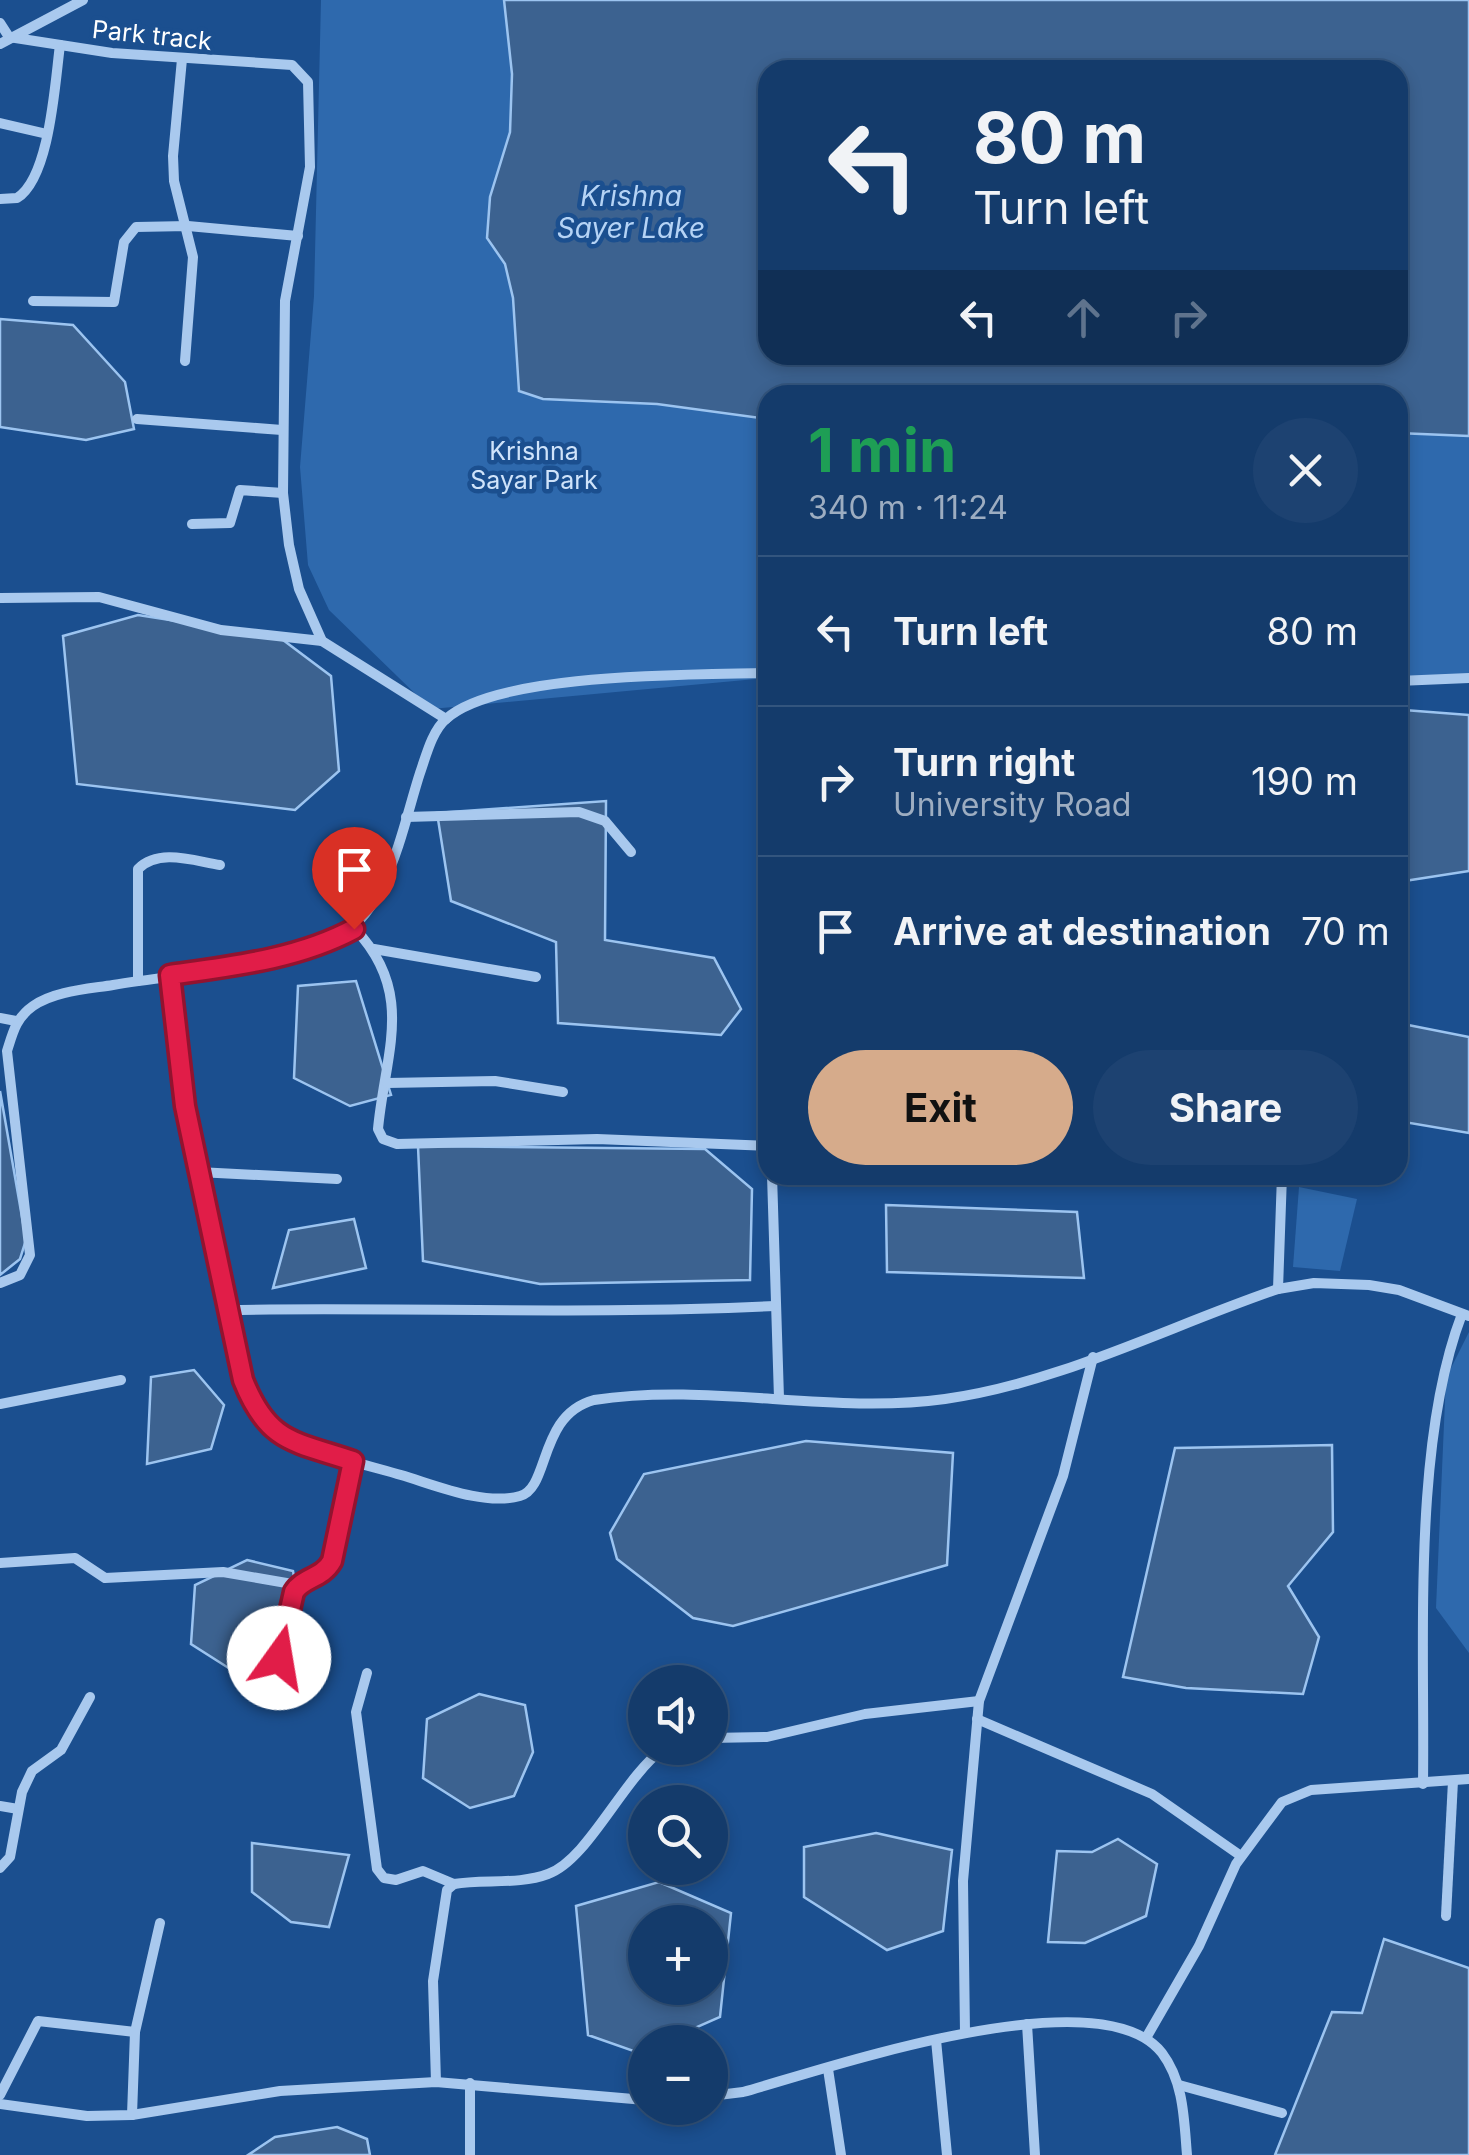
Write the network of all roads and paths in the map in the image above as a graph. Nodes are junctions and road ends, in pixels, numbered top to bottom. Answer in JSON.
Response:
{"nodes":[{"id":1,"x":83,"y":0,"type":"edge"},
{"id":2,"x":0,"y":22,"type":"edge"},
{"id":3,"x":5,"y":41,"type":"edge"},
{"id":4,"x":60,"y":44,"type":"junction"},
{"id":5,"x":182,"y":59,"type":"junction"},
{"id":6,"x":0,"y":124,"type":"edge"},
{"id":7,"x":46,"y":134,"type":"junction"},
{"id":8,"x":0,"y":199,"type":"edge"},
{"id":9,"x":188,"y":226,"type":"junction"},
{"id":10,"x":298,"y":236,"type":"junction"},
{"id":11,"x":33,"y":301,"type":"dead end"},
{"id":12,"x":185,"y":360,"type":"dead end"},
{"id":13,"x":137,"y":419,"type":"dead end"},
{"id":14,"x":282,"y":430,"type":"junction"},
{"id":15,"x":283,"y":493,"type":"junction"},
{"id":16,"x":192,"y":524,"type":"dead end"},
{"id":17,"x":0,"y":598,"type":"edge"},
{"id":18,"x":322,"y":641,"type":"junction"},
{"id":19,"x":758,"y":674,"type":"edge"},
{"id":20,"x":1469,"y":678,"type":"edge"},
{"id":21,"x":1408,"y":681,"type":"edge"},
{"id":22,"x":446,"y":718,"type":"junction"},
{"id":23,"x":406,"y":817,"type":"junction"},
{"id":24,"x":632,"y":852,"type":"dead end"},
{"id":25,"x":220,"y":865,"type":"dead end"},
{"id":26,"x":354,"y":929,"type":"junction"},
{"id":27,"x":374,"y":949,"type":"junction"},
{"id":28,"x":170,"y":975,"type":"junction"},
{"id":29,"x":536,"y":977,"type":"dead end"},
{"id":30,"x":138,"y":980,"type":"junction"},
{"id":31,"x":0,"y":1018,"type":"edge"},
{"id":32,"x":16,"y":1021,"type":"junction"},
{"id":33,"x":387,"y":1083,"type":"junction"},
{"id":34,"x":564,"y":1092,"type":"dead end"},
{"id":35,"x":758,"y":1146,"type":"edge"},
{"id":36,"x":198,"y":1172,"type":"junction"},
{"id":37,"x":336,"y":1179,"type":"dead end"},
{"id":38,"x":772,"y":1185,"type":"edge"},
{"id":39,"x":1282,"y":1185,"type":"edge"},
{"id":40,"x":0,"y":1283,"type":"edge"},
{"id":41,"x":1278,"y":1289,"type":"junction"},
{"id":42,"x":775,"y":1306,"type":"junction"},
{"id":43,"x":227,"y":1310,"type":"junction"},
{"id":44,"x":1465,"y":1315,"type":"edge"},
{"id":45,"x":1093,"y":1357,"type":"junction"},
{"id":46,"x":121,"y":1380,"type":"dead end"},
{"id":47,"x":779,"y":1398,"type":"junction"},
{"id":48,"x":0,"y":1404,"type":"edge"},
{"id":49,"x":353,"y":1461,"type":"junction"},
{"id":50,"x":0,"y":1564,"type":"edge"},
{"id":51,"x":298,"y":1585,"type":"junction"},
{"id":52,"x":367,"y":1673,"type":"dead end"},
{"id":53,"x":264,"y":1691,"type":"dead end"},
{"id":54,"x":90,"y":1697,"type":"dead end"},
{"id":55,"x":979,"y":1702,"type":"junction"},
{"id":56,"x":978,"y":1718,"type":"junction"},
{"id":57,"x":728,"y":1737,"type":"edge"},
{"id":58,"x":646,"y":1765,"type":"edge"},
{"id":59,"x":1469,"y":1779,"type":"edge"},
{"id":60,"x":1453,"y":1781,"type":"junction"},
{"id":61,"x":1423,"y":1784,"type":"junction"},
{"id":62,"x":0,"y":1806,"type":"edge"},
{"id":63,"x":18,"y":1809,"type":"junction"},
{"id":64,"x":1241,"y":1856,"type":"junction"},
{"id":65,"x":0,"y":1868,"type":"edge"},
{"id":66,"x":454,"y":1884,"type":"junction"},
{"id":67,"x":1446,"y":1916,"type":"dead end"},
{"id":68,"x":160,"y":1923,"type":"dead end"},
{"id":69,"x":1027,"y":2024,"type":"junction"},
{"id":70,"x":135,"y":2032,"type":"junction"},
{"id":71,"x":964,"y":2032,"type":"junction"},
{"id":72,"x":1146,"y":2038,"type":"junction"},
{"id":73,"x":936,"y":2040,"type":"junction"},
{"id":74,"x":828,"y":2069,"type":"junction"},
{"id":75,"x":436,"y":2082,"type":"junction"},
{"id":76,"x":470,"y":2083,"type":"junction"},
{"id":77,"x":1179,"y":2085,"type":"junction"},
{"id":78,"x":728,"y":2094,"type":"edge"},
{"id":79,"x":0,"y":2095,"type":"edge"},
{"id":80,"x":628,"y":2098,"type":"edge"},
{"id":81,"x":0,"y":2104,"type":"edge"},
{"id":82,"x":1282,"y":2113,"type":"dead end"},
{"id":83,"x":132,"y":2115,"type":"junction"},
{"id":84,"x":470,"y":2155,"type":"edge"},
{"id":85,"x":841,"y":2155,"type":"edge"},
{"id":86,"x":948,"y":2155,"type":"edge"},
{"id":87,"x":1035,"y":2155,"type":"edge"},
{"id":88,"x":1187,"y":2155,"type":"edge"}],
"edges":[{"from":1,"to":3,"type":"street"},
{"from":2,"to":3,"type":"street"},
{"from":3,"to":4,"type":"street","name":"Park track"},
{"from":4,"to":5,"type":"street","name":"Park track"},
{"from":4,"to":7,"type":"street"},
{"from":5,"to":9,"type":"street"},
{"from":5,"to":10,"type":"street","name":"Park track"},
{"from":6,"to":7,"type":"street"},
{"from":7,"to":8,"type":"street"},
{"from":9,"to":10,"type":"street"},
{"from":9,"to":11,"type":"street"},
{"from":9,"to":12,"type":"street"},
{"from":10,"to":14,"type":"street"},
{"from":13,"to":14,"type":"street"},
{"from":14,"to":15,"type":"street"},
{"from":15,"to":16,"type":"street"},
{"from":15,"to":18,"type":"street"},
{"from":17,"to":18,"type":"street"},
{"from":18,"to":22,"type":"street"},
{"from":19,"to":22,"type":"street"},
{"from":20,"to":21,"type":"street"},
{"from":22,"to":23,"type":"street"},
{"from":23,"to":24,"type":"street"},
{"from":23,"to":26,"type":"street"},
{"from":25,"to":30,"type":"street"},
{"from":26,"to":27,"type":"street"},
{"from":26,"to":28,"type":"street"},
{"from":27,"to":29,"type":"street"},
{"from":27,"to":33,"type":"street"},
{"from":28,"to":30,"type":"street"},
{"from":28,"to":36,"type":"street"},
{"from":30,"to":32,"type":"street"},
{"from":31,"to":32,"type":"street"},
{"from":32,"to":40,"type":"street"},
{"from":33,"to":34,"type":"street"},
{"from":33,"to":35,"type":"street"},
{"from":36,"to":37,"type":"street"},
{"from":36,"to":43,"type":"street"},
{"from":38,"to":42,"type":"street"},
{"from":39,"to":41,"type":"street"},
{"from":41,"to":44,"type":"street"},
{"from":41,"to":45,"type":"street"},
{"from":42,"to":43,"type":"street"},
{"from":42,"to":47,"type":"street"},
{"from":43,"to":49,"type":"street"},
{"from":44,"to":61,"type":"street"},
{"from":45,"to":47,"type":"street"},
{"from":45,"to":55,"type":"street"},
{"from":46,"to":48,"type":"street"},
{"from":47,"to":49,"type":"street"},
{"from":49,"to":51,"type":"street"},
{"from":50,"to":51,"type":"street"},
{"from":51,"to":53,"type":"street"},
{"from":52,"to":66,"type":"street"},
{"from":54,"to":63,"type":"street"},
{"from":55,"to":56,"type":"street"},
{"from":55,"to":57,"type":"street"},
{"from":56,"to":64,"type":"street"},
{"from":56,"to":71,"type":"street"},
{"from":58,"to":66,"type":"street"},
{"from":59,"to":60,"type":"street"},
{"from":60,"to":61,"type":"street"},
{"from":60,"to":67,"type":"street"},
{"from":61,"to":64,"type":"street"},
{"from":62,"to":63,"type":"street"},
{"from":63,"to":65,"type":"street"},
{"from":64,"to":72,"type":"street"},
{"from":66,"to":75,"type":"street"},
{"from":68,"to":70,"type":"street"},
{"from":69,"to":71,"type":"street"},
{"from":69,"to":72,"type":"street"},
{"from":69,"to":87,"type":"street"},
{"from":70,"to":79,"type":"street"},
{"from":70,"to":83,"type":"street"},
{"from":71,"to":73,"type":"street"},
{"from":72,"to":77,"type":"street"},
{"from":73,"to":74,"type":"street"},
{"from":73,"to":86,"type":"street"},
{"from":74,"to":78,"type":"street"},
{"from":74,"to":85,"type":"street"},
{"from":75,"to":76,"type":"street"},
{"from":75,"to":83,"type":"street"},
{"from":76,"to":80,"type":"street"},
{"from":76,"to":84,"type":"street"},
{"from":77,"to":82,"type":"street"},
{"from":77,"to":88,"type":"street"},
{"from":81,"to":83,"type":"street"}]}
